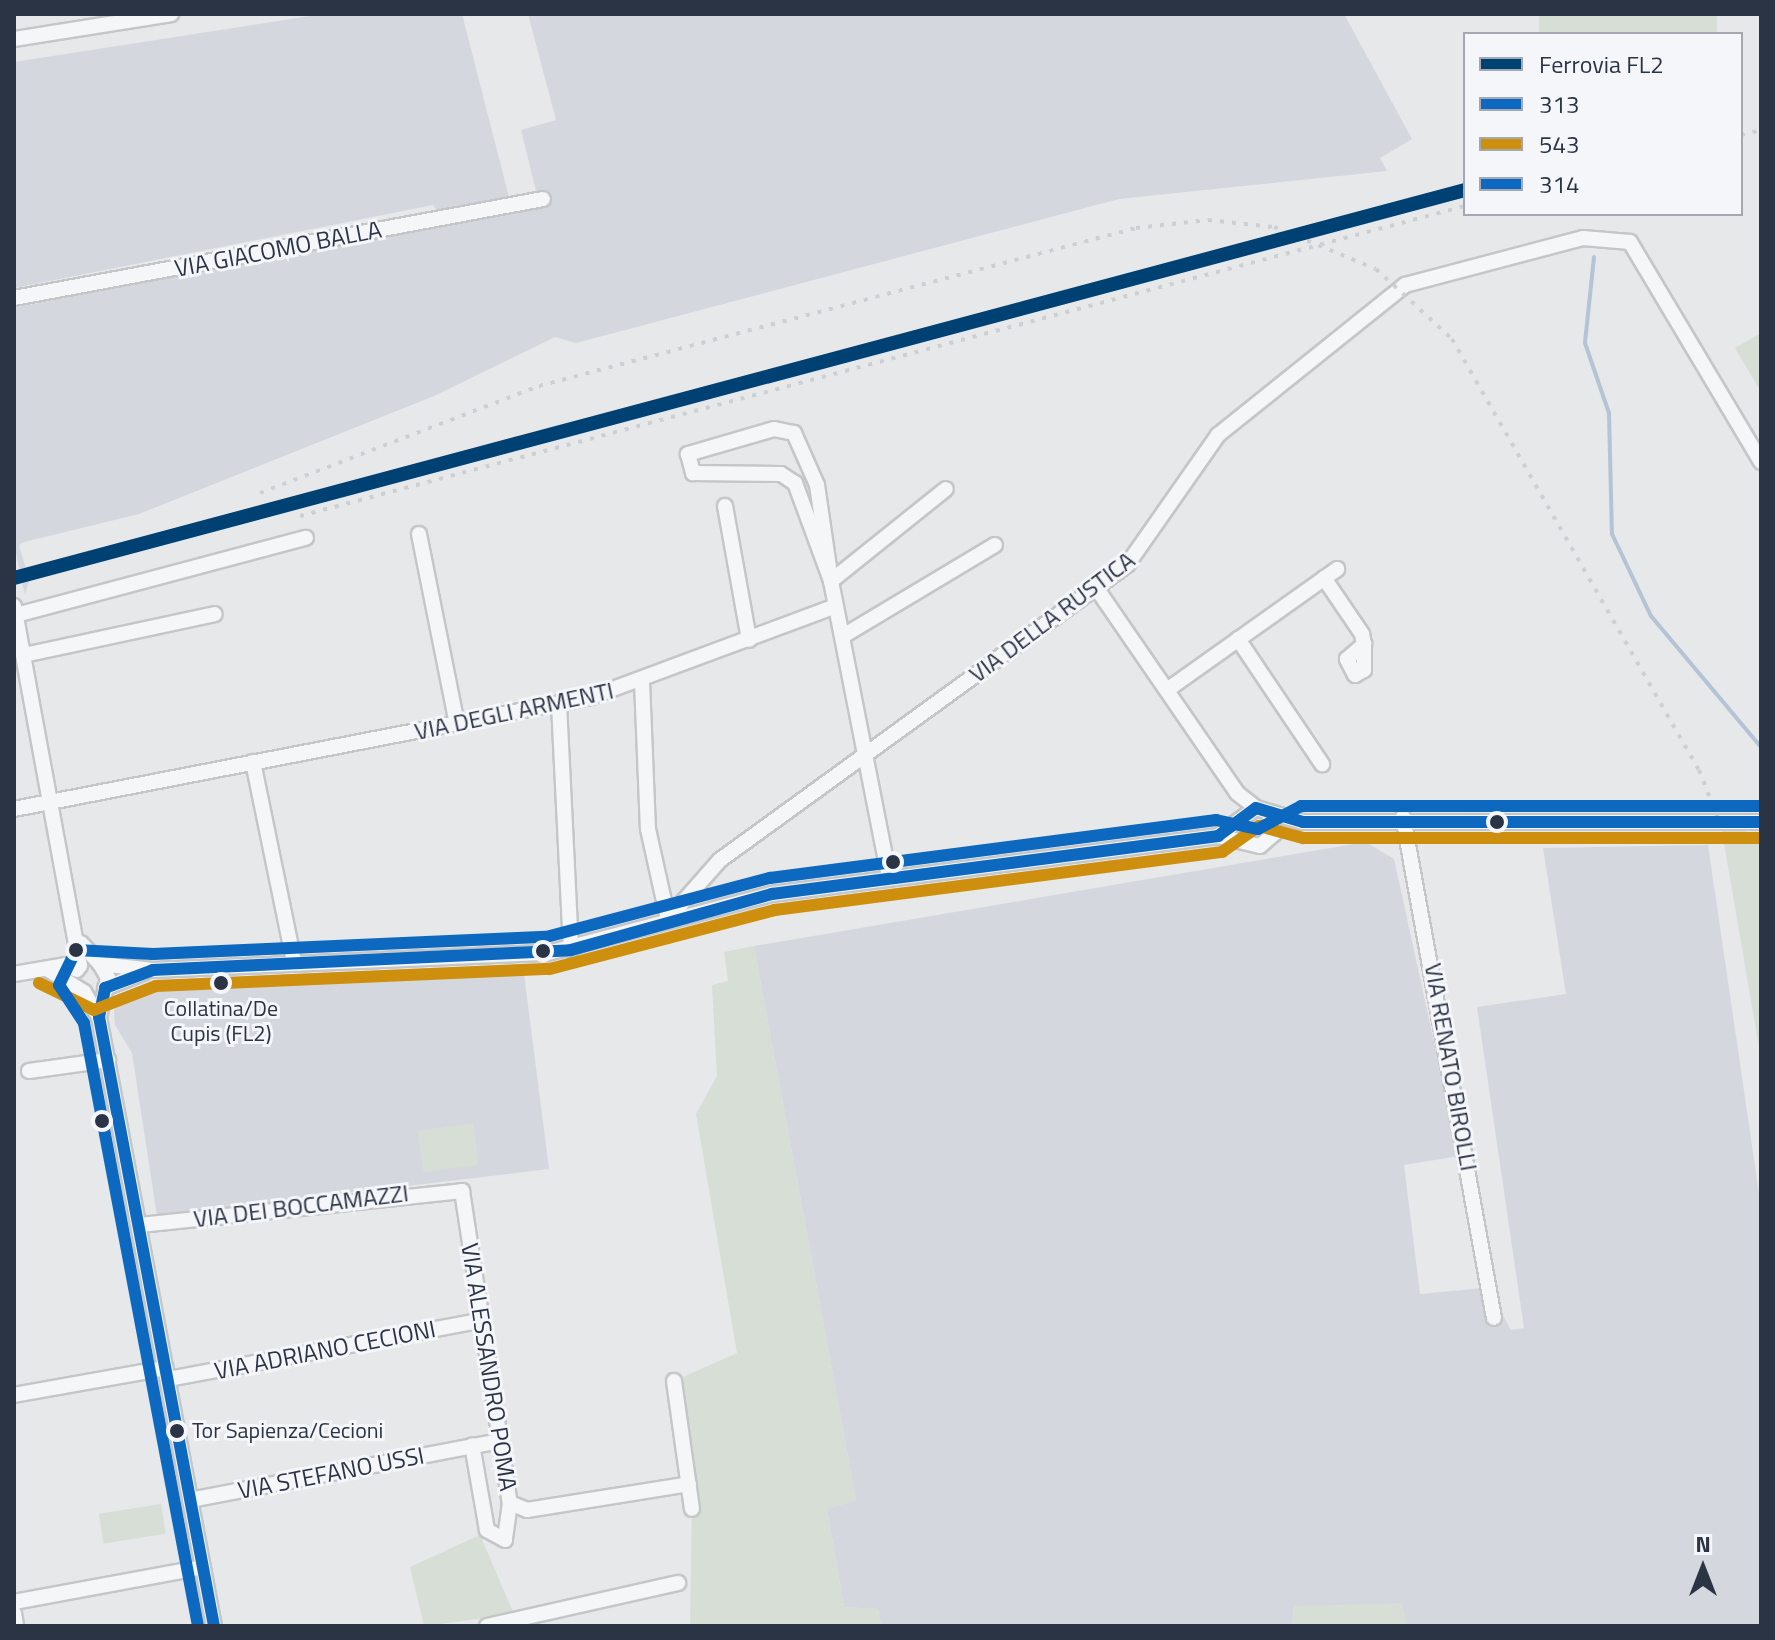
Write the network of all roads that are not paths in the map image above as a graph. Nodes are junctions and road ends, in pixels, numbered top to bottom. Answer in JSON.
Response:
{"nodes":[{"id":1,"x":171,"y":14,"type":"edge"},
{"id":2,"x":14,"y":39,"type":"edge"},
{"id":3,"x":543,"y":199,"type":"dead end"},
{"id":4,"x":14,"y":298,"type":"edge"},
{"id":5,"x":1761,"y":462,"type":"edge"},
{"id":6,"x":946,"y":489,"type":"dead end"},
{"id":7,"x":725,"y":506,"type":"dead end"},
{"id":8,"x":419,"y":534,"type":"dead end"},
{"id":9,"x":306,"y":538,"type":"dead end"},
{"id":10,"x":995,"y":545,"type":"dead end"},
{"id":11,"x":831,"y":581,"type":"junction"},
{"id":12,"x":1097,"y":589,"type":"junction"},
{"id":13,"x":836,"y":606,"type":"junction"},
{"id":14,"x":15,"y":610,"type":"edge"},
{"id":15,"x":215,"y":614,"type":"dead end"},
{"id":16,"x":843,"y":636,"type":"junction"},
{"id":17,"x":1238,"y":639,"type":"junction"},
{"id":18,"x":749,"y":640,"type":"junction"},
{"id":19,"x":1364,"y":644,"type":"dead end"},
{"id":20,"x":24,"y":655,"type":"junction"},
{"id":21,"x":642,"y":681,"type":"junction"},
{"id":22,"x":1167,"y":690,"type":"junction"},
{"id":23,"x":559,"y":704,"type":"junction"},
{"id":24,"x":457,"y":724,"type":"junction"},
{"id":25,"x":866,"y":757,"type":"junction"},
{"id":26,"x":253,"y":762,"type":"junction"},
{"id":27,"x":1322,"y":764,"type":"dead end"},
{"id":28,"x":1237,"y":793,"type":"junction"},
{"id":29,"x":54,"y":802,"type":"junction"},
{"id":30,"x":14,"y":809,"type":"edge"},
{"id":31,"x":1262,"y":811,"type":"junction"},
{"id":32,"x":1403,"y":817,"type":"junction"},
{"id":33,"x":1238,"y":819,"type":"junction"},
{"id":34,"x":1303,"y":822,"type":"junction"},
{"id":35,"x":1761,"y":822,"type":"edge"},
{"id":36,"x":1275,"y":833,"type":"junction"},
{"id":37,"x":1218,"y":836,"type":"junction"},
{"id":38,"x":1242,"y":842,"type":"junction"},
{"id":39,"x":889,"y":878,"type":"junction"},
{"id":40,"x":668,"y":919,"type":"junction"},
{"id":41,"x":81,"y":943,"type":"junction"},
{"id":42,"x":571,"y":950,"type":"junction"},
{"id":43,"x":294,"y":961,"type":"junction"},
{"id":44,"x":99,"y":964,"type":"junction"},
{"id":45,"x":78,"y":968,"type":"junction"},
{"id":46,"x":47,"y":969,"type":"junction"},
{"id":47,"x":153,"y":970,"type":"junction"},
{"id":48,"x":14,"y":974,"type":"edge"},
{"id":49,"x":104,"y":989,"type":"junction"},
{"id":50,"x":81,"y":990,"type":"junction"},
{"id":51,"x":99,"y":1017,"type":"junction"},
{"id":52,"x":108,"y":1060,"type":"junction"},
{"id":53,"x":29,"y":1071,"type":"dead end"},
{"id":54,"x":462,"y":1191,"type":"joint"},
{"id":55,"x":140,"y":1225,"type":"junction"},
{"id":56,"x":1494,"y":1318,"type":"dead end"},
{"id":57,"x":482,"y":1320,"type":"junction"},
{"id":58,"x":167,"y":1373,"type":"junction"},
{"id":59,"x":674,"y":1381,"type":"dead end"},
{"id":60,"x":14,"y":1395,"type":"edge"},
{"id":61,"x":500,"y":1441,"type":"junction"},
{"id":62,"x":472,"y":1445,"type":"junction"},
{"id":63,"x":689,"y":1484,"type":"junction"},
{"id":64,"x":190,"y":1500,"type":"junction"},
{"id":65,"x":510,"y":1503,"type":"junction"},
{"id":66,"x":692,"y":1509,"type":"dead end"},
{"id":67,"x":203,"y":1567,"type":"junction"},
{"id":68,"x":678,"y":1583,"type":"dead end"},
{"id":69,"x":14,"y":1602,"type":"edge"},
{"id":70,"x":14,"y":1613,"type":"edge"},
{"id":71,"x":16,"y":1626,"type":"edge"},
{"id":72,"x":214,"y":1626,"type":"edge"},
{"id":73,"x":487,"y":1626,"type":"edge"}],
"edges":[{"from":1,"to":2,"type":"street"},
{"from":3,"to":4,"type":"street","name":"VIA GIACOMO BALLA"},
{"from":5,"to":12,"type":"street","name":"VIA DELLA RUSTICA"},
{"from":6,"to":11,"type":"street"},
{"from":7,"to":18,"type":"street"},
{"from":8,"to":24,"type":"street"},
{"from":9,"to":14,"type":"street"},
{"from":10,"to":16,"type":"street"},
{"from":11,"to":11,"type":"street"},
{"from":11,"to":13,"type":"street"},
{"from":12,"to":22,"type":"street"},
{"from":12,"to":25,"type":"street","name":"VIA DELLA RUSTICA"},
{"from":13,"to":16,"type":"street"},
{"from":13,"to":18,"type":"street","name":"VIA DEGLI ARMENTI"},
{"from":14,"to":20,"type":"street"},
{"from":15,"to":20,"type":"street"},
{"from":16,"to":25,"type":"street"},
{"from":17,"to":19,"type":"street"},
{"from":17,"to":22,"type":"street"},
{"from":17,"to":27,"type":"street"},
{"from":18,"to":21,"type":"street","name":"VIA DEGLI ARMENTI"},
{"from":20,"to":29,"type":"street"},
{"from":21,"to":23,"type":"street","name":"VIA DEGLI ARMENTI"},
{"from":21,"to":40,"type":"street"},
{"from":22,"to":28,"type":"street"},
{"from":23,"to":24,"type":"street","name":"VIA DEGLI ARMENTI"},
{"from":23,"to":42,"type":"street"},
{"from":24,"to":26,"type":"street","name":"VIA DEGLI ARMENTI"},
{"from":25,"to":39,"type":"street"},
{"from":25,"to":40,"type":"street","name":"VIA DELLA RUSTICA"},
{"from":26,"to":29,"type":"street","name":"VIA DEGLI ARMENTI"},
{"from":26,"to":43,"type":"street"},
{"from":28,"to":31,"type":"street"},
{"from":28,"to":33,"type":"street"},
{"from":29,"to":30,"type":"street"},
{"from":29,"to":41,"type":"street"},
{"from":31,"to":33,"type":"street"},
{"from":31,"to":34,"type":"street"},
{"from":31,"to":36,"type":"street"},
{"from":32,"to":34,"type":"street"},
{"from":32,"to":35,"type":"street"},
{"from":32,"to":56,"type":"street","name":"VIA RENATO BIROLLI"},
{"from":33,"to":37,"type":"street"},
{"from":33,"to":38,"type":"street"},
{"from":34,"to":36,"type":"street"},
{"from":36,"to":38,"type":"street"},
{"from":37,"to":38,"type":"street"},
{"from":37,"to":39,"type":"street"},
{"from":39,"to":40,"type":"street"},
{"from":40,"to":42,"type":"street"},
{"from":41,"to":44,"type":"street"},
{"from":41,"to":45,"type":"street"},
{"from":42,"to":43,"type":"street"},
{"from":43,"to":47,"type":"street"},
{"from":44,"to":45,"type":"street"},
{"from":44,"to":47,"type":"street"},
{"from":44,"to":49,"type":"street"},
{"from":45,"to":46,"type":"street"},
{"from":45,"to":50,"type":"street"},
{"from":46,"to":48,"type":"street"},
{"from":46,"to":50,"type":"street"},
{"from":47,"to":49,"type":"street"},
{"from":49,"to":50,"type":"street"},
{"from":49,"to":51,"type":"street"},
{"from":50,"to":51,"type":"street"},
{"from":51,"to":52,"type":"street"},
{"from":52,"to":53,"type":"street"},
{"from":52,"to":55,"type":"street"},
{"from":54,"to":55,"type":"street","name":"VIA DEI BOCCAMAZZI"},
{"from":54,"to":57,"type":"street","name":"VIA ALESSANDRO POMA"},
{"from":55,"to":58,"type":"street"},
{"from":57,"to":58,"type":"street","name":"VIA ADRIANO CECIONI"},
{"from":57,"to":61,"type":"street","name":"VIA ALESSANDRO POMA"},
{"from":58,"to":60,"type":"street","name":"VIA ADRIANO CECIONI"},
{"from":58,"to":64,"type":"street"},
{"from":59,"to":63,"type":"street"},
{"from":61,"to":62,"type":"street","name":"VIA STEFANO USSI"},
{"from":61,"to":65,"type":"street","name":"VIA ALESSANDRO POMA"},
{"from":62,"to":64,"type":"street","name":"VIA STEFANO USSI"},
{"from":62,"to":65,"type":"street"},
{"from":63,"to":65,"type":"street","name":"VIA ALESSANDRO POMA"},
{"from":63,"to":66,"type":"street"},
{"from":64,"to":67,"type":"street"},
{"from":67,"to":69,"type":"street"},
{"from":67,"to":72,"type":"street"},
{"from":68,"to":73,"type":"street"},
{"from":70,"to":71,"type":"street"}]}
